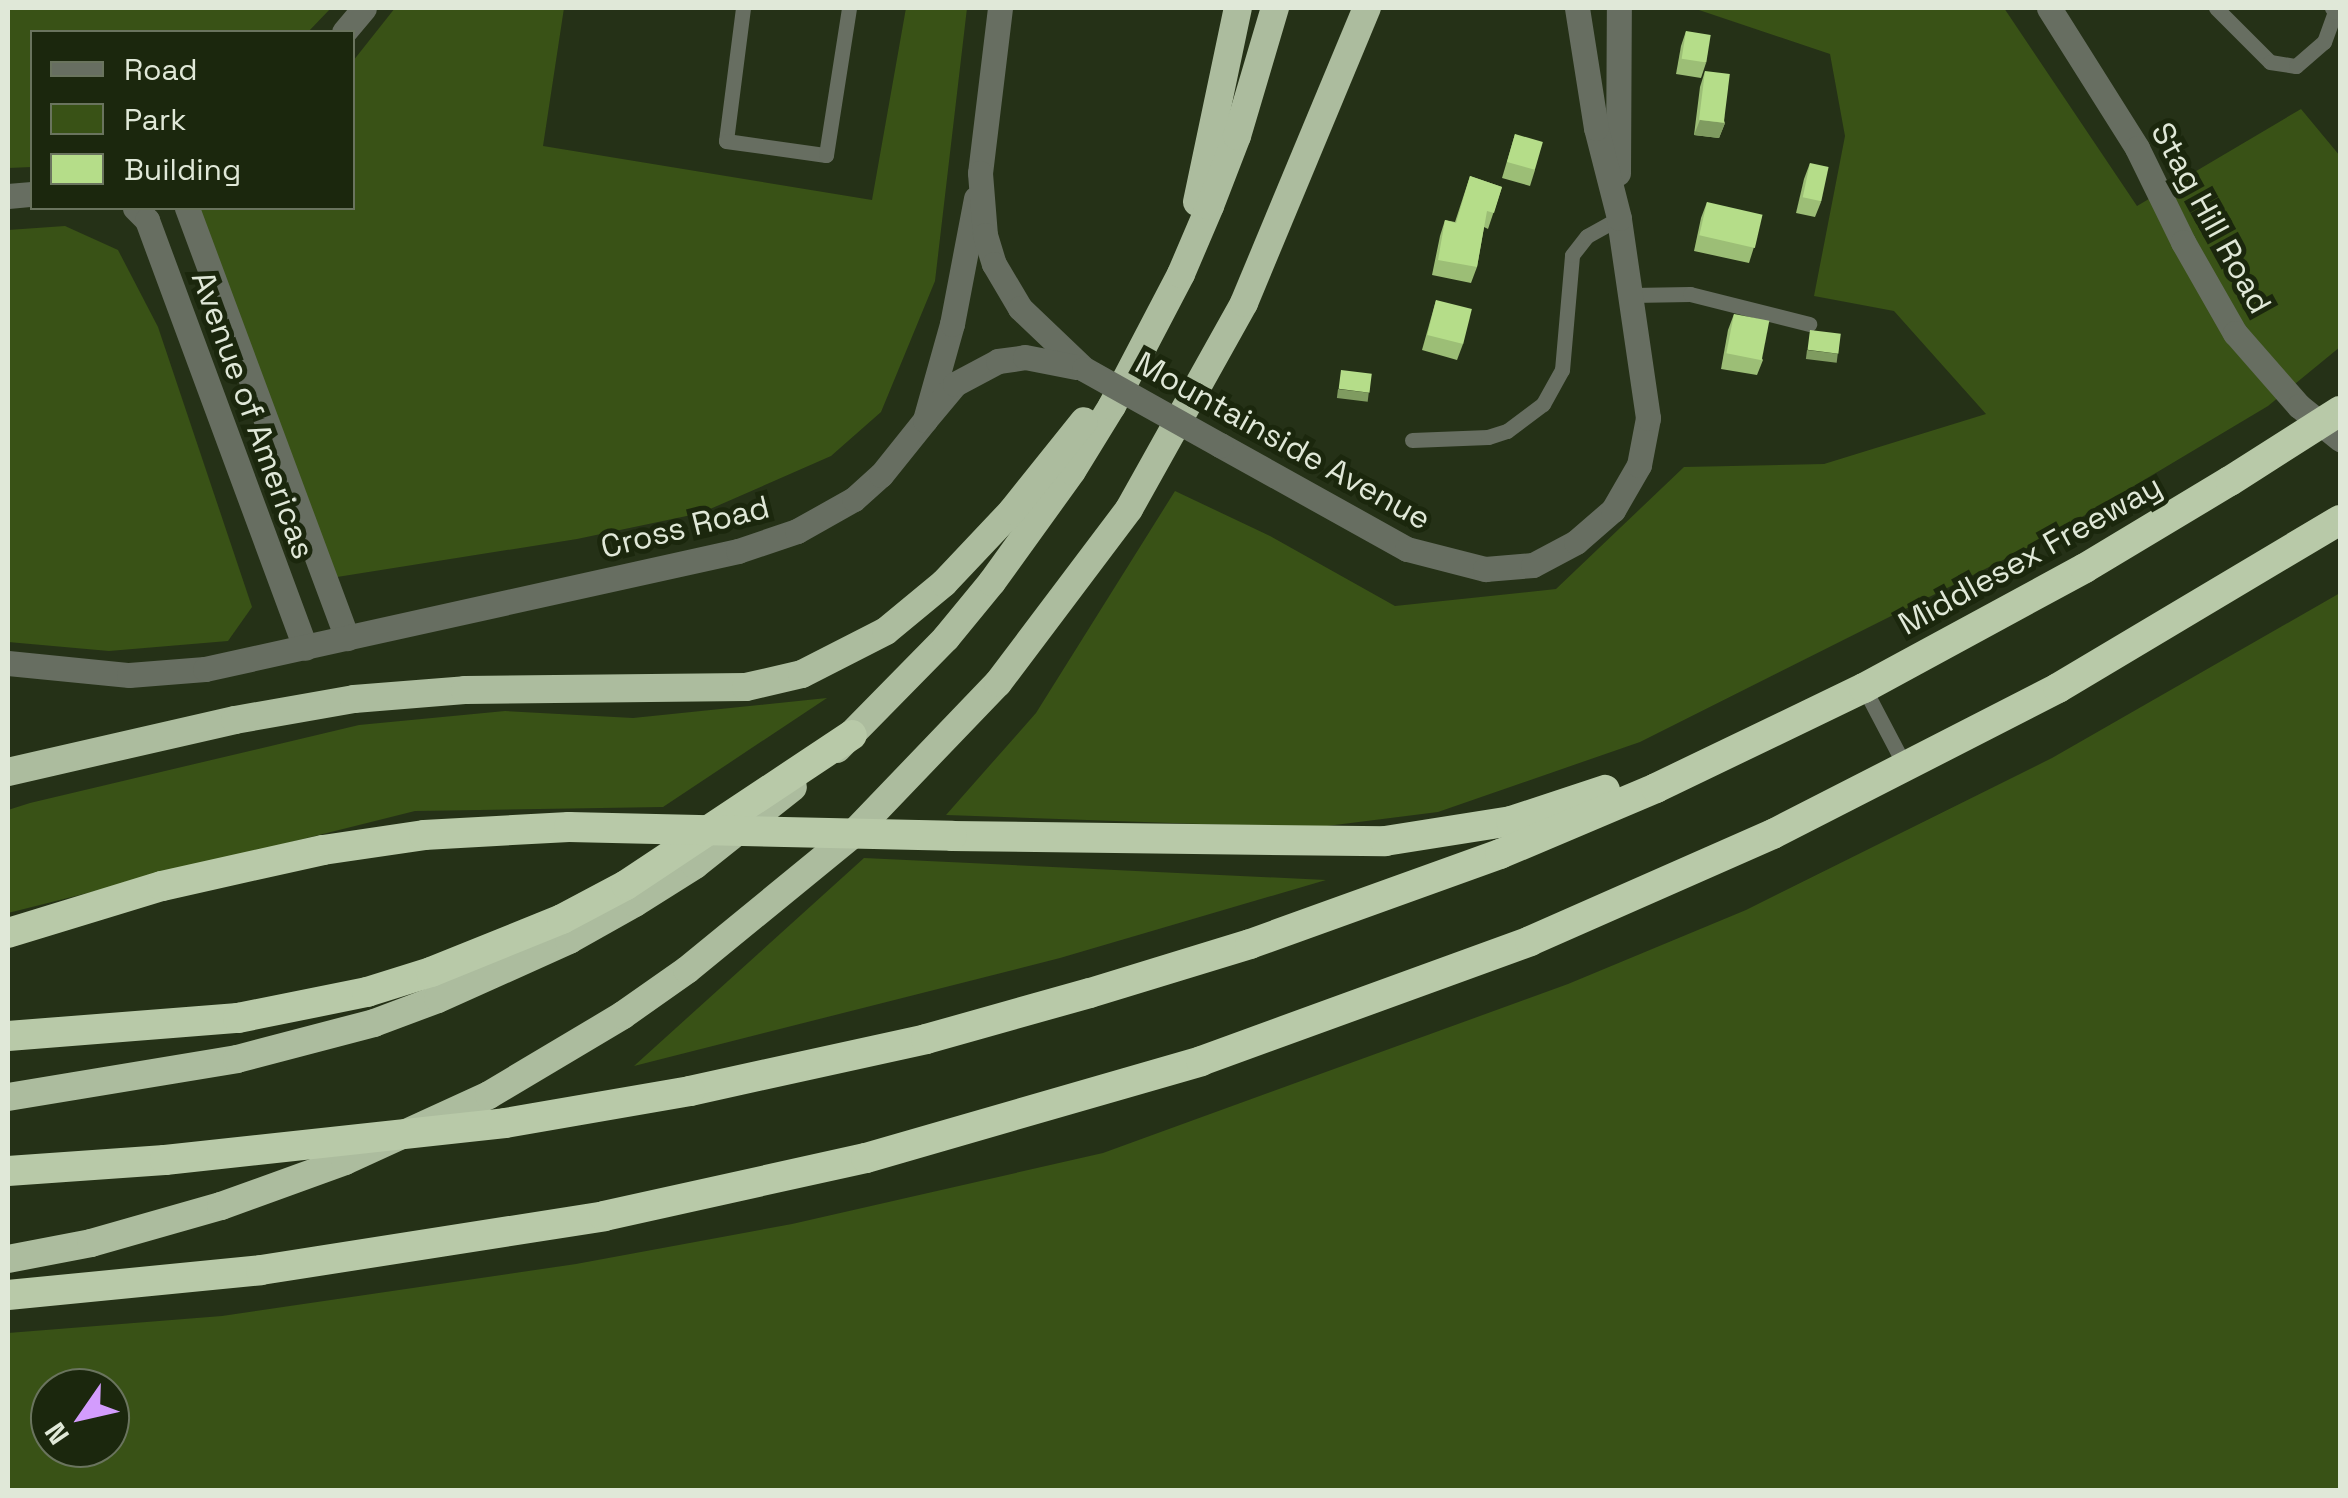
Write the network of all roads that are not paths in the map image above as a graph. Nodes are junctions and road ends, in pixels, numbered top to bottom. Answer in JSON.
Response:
{"nodes":[{"id":1,"x":364,"y":8,"type":"edge"},
{"id":2,"x":743,"y":8,"type":"edge"},
{"id":3,"x":849,"y":8,"type":"edge"},
{"id":4,"x":1000,"y":8,"type":"edge"},
{"id":5,"x":1238,"y":8,"type":"edge"},
{"id":6,"x":1275,"y":8,"type":"edge"},
{"id":7,"x":1345,"y":8,"type":"edge"},
{"id":8,"x":1367,"y":8,"type":"edge"},
{"id":9,"x":1577,"y":8,"type":"edge"},
{"id":10,"x":1618,"y":8,"type":"edge"},
{"id":11,"x":2049,"y":8,"type":"edge"},
{"id":12,"x":2216,"y":8,"type":"edge"},
{"id":13,"x":2332,"y":8,"type":"edge"},
{"id":14,"x":346,"y":30,"type":"edge"},
{"id":15,"x":1302,"y":159,"type":"junction"},
{"id":16,"x":980,"y":173,"type":"junction"},
{"id":17,"x":137,"y":210,"type":"edge"},
{"id":18,"x":188,"y":210,"type":"edge"},
{"id":19,"x":1619,"y":218,"type":"junction"},
{"id":20,"x":1181,"y":274,"type":"junction"},
{"id":21,"x":1632,"y":294,"type":"junction"},
{"id":22,"x":1809,"y":324,"type":"dead end"},
{"id":23,"x":1146,"y":340,"type":"junction"},
{"id":24,"x":1084,"y":369,"type":"junction"},
{"id":25,"x":2340,"y":411,"type":"edge"},
{"id":26,"x":925,"y":420,"type":"junction"},
{"id":27,"x":2340,"y":439,"type":"edge"},
{"id":28,"x":1412,"y":440,"type":"dead end"},
{"id":29,"x":2340,"y":520,"type":"edge"},
{"id":30,"x":347,"y":638,"type":"junction"},
{"id":31,"x":305,"y":648,"type":"junction"},
{"id":32,"x":8,"y":663,"type":"edge"},
{"id":33,"x":1864,"y":688,"type":"junction"},
{"id":34,"x":852,"y":734,"type":"junction"},
{"id":35,"x":1906,"y":769,"type":"junction"},
{"id":36,"x":8,"y":772,"type":"edge"},
{"id":37,"x":8,"y":932,"type":"edge"},
{"id":38,"x":8,"y":1036,"type":"edge"},
{"id":39,"x":8,"y":1097,"type":"edge"},
{"id":40,"x":8,"y":1170,"type":"edge"},
{"id":41,"x":8,"y":1259,"type":"edge"},
{"id":42,"x":8,"y":1295,"type":"edge"}],
"edges":[{"from":1,"to":14,"type":"street"},
{"from":2,"to":3,"type":"lane"},
{"from":4,"to":16,"type":"street","name":"Cross Road"},
{"from":5,"to":20,"type":"highway"},
{"from":6,"to":20,"type":"highway"},
{"from":7,"to":15,"type":"highway"},
{"from":8,"to":15,"type":"highway"},
{"from":9,"to":19,"type":"street","name":"Mountainside Avenue"},
{"from":10,"to":19,"type":"street","name":"Mountainside Avenue"},
{"from":11,"to":27,"type":"street","name":"Stag Hill Road"},
{"from":12,"to":13,"type":"lane"},
{"from":15,"to":41,"type":"highway"},
{"from":16,"to":24,"type":"street","name":"Mountainside Avenue"},
{"from":16,"to":26,"type":"street","name":"Cross Road"},
{"from":17,"to":31,"type":"street","name":"Avenue of Americas"},
{"from":18,"to":30,"type":"street","name":"Avenue of Americas"},
{"from":19,"to":21,"type":"street","name":"Mountainside Avenue"},
{"from":19,"to":28,"type":"lane"},
{"from":20,"to":23,"type":"highway"},
{"from":21,"to":22,"type":"lane"},
{"from":21,"to":24,"type":"street","name":"Mountainside Avenue","bridge":true},
{"from":23,"to":34,"type":"highway"},
{"from":23,"to":36,"type":"highway"},
{"from":24,"to":26,"type":"street","name":"Mountainside Avenue"},
{"from":25,"to":33,"type":"highway","name":"Middlesex Freeway","bridge":true},
{"from":26,"to":30,"type":"street","name":"Cross Road"},
{"from":29,"to":35,"type":"highway"},
{"from":30,"to":31,"type":"street","name":"Cross Road"},
{"from":31,"to":32,"type":"street","name":"Cross Road"},
{"from":33,"to":35,"type":"lane"},
{"from":33,"to":37,"type":"highway","bridge":true},
{"from":33,"to":40,"type":"highway","bridge":true},
{"from":34,"to":38,"type":"highway"},
{"from":34,"to":39,"type":"highway"},
{"from":35,"to":42,"type":"highway"}]}
